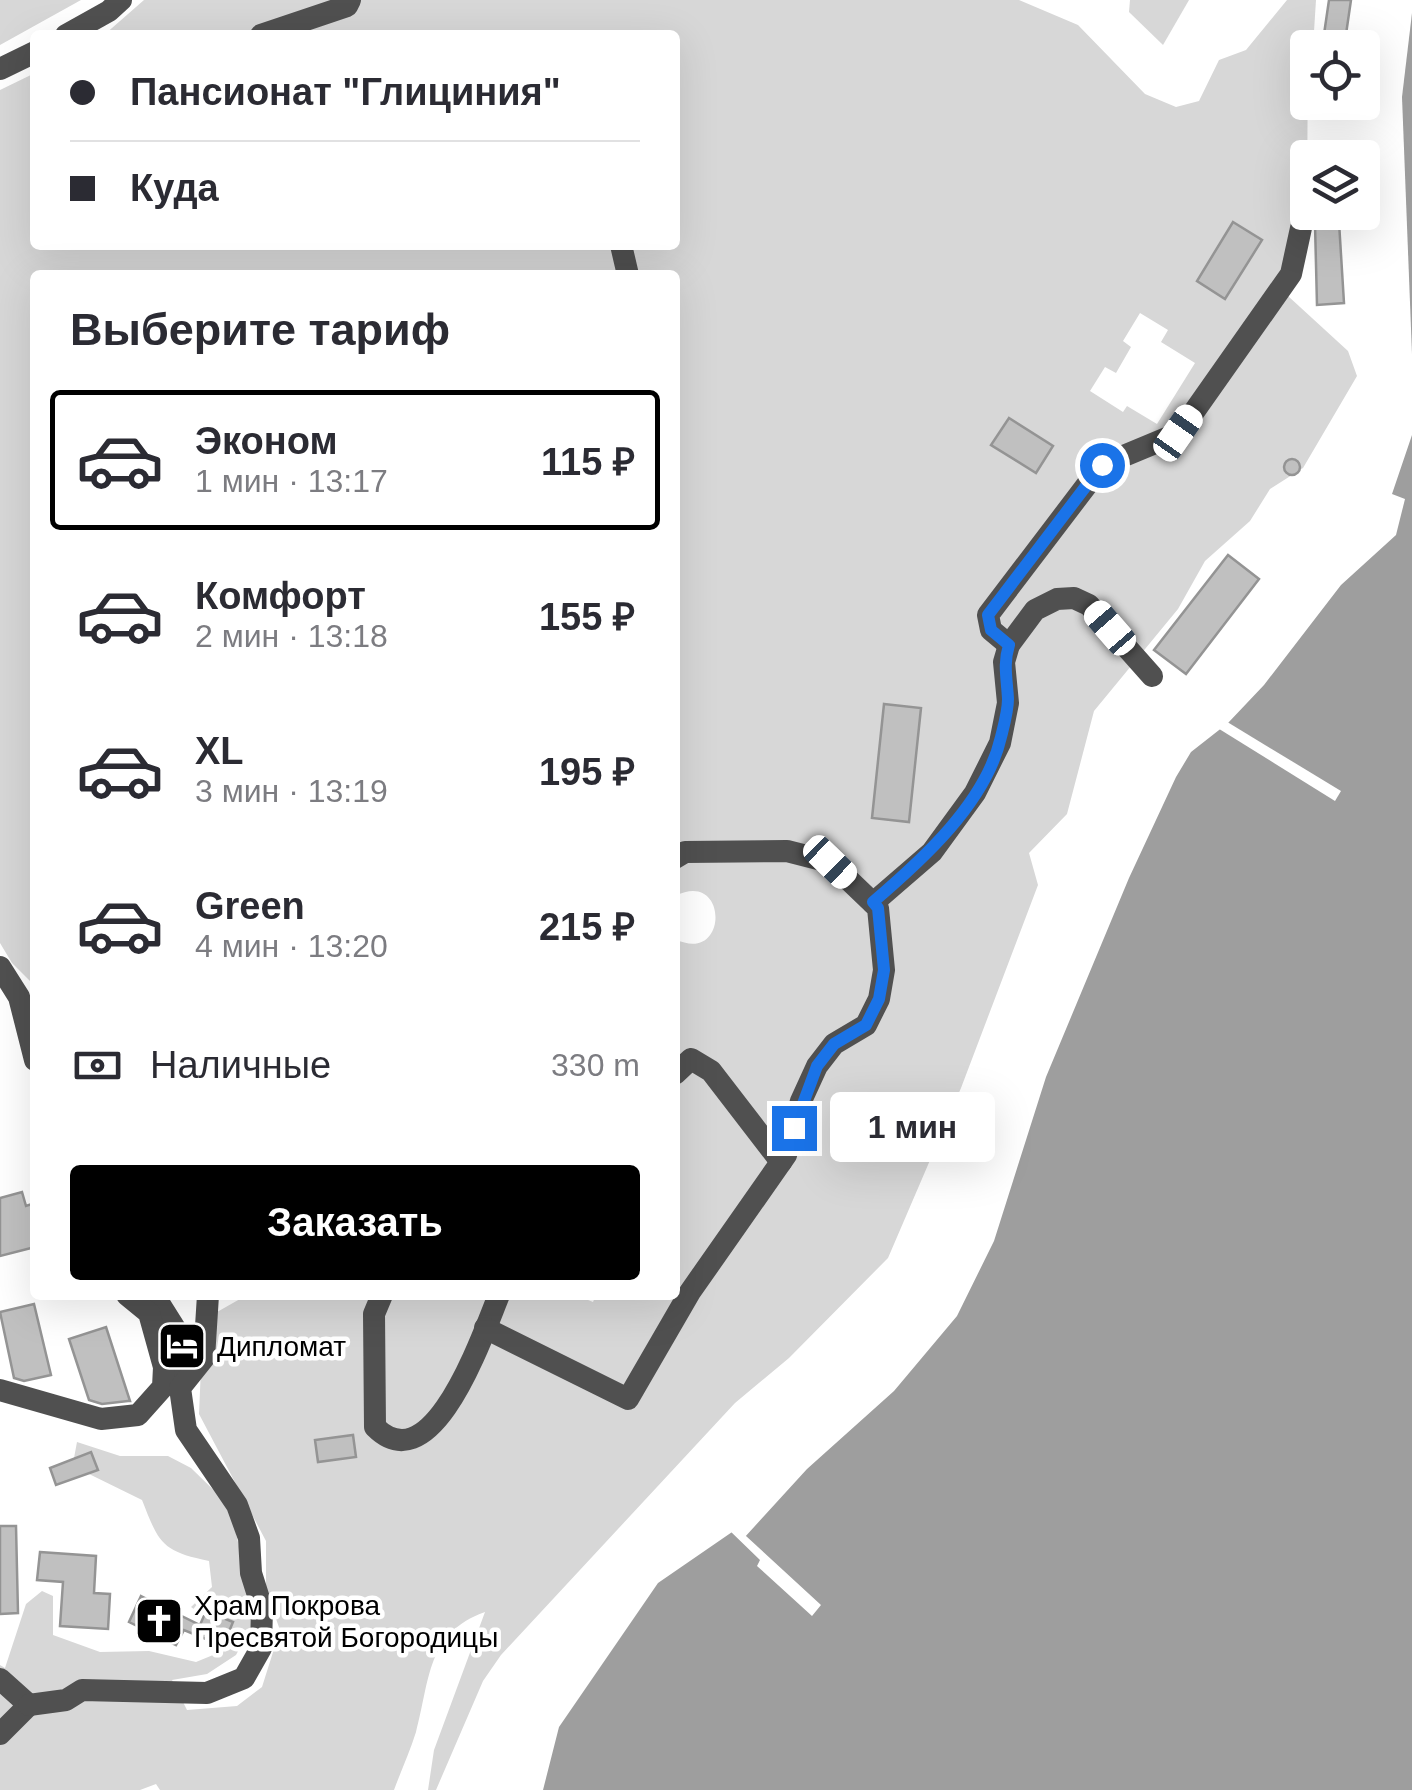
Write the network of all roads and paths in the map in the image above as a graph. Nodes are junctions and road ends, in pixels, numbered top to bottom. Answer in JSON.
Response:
{"nodes":[{"id":1,"x":121,"y":0,"type":"edge"},
{"id":2,"x":350,"y":0,"type":"edge"},
{"id":3,"x":75,"y":30,"type":"edge"},
{"id":4,"x":277,"y":30,"type":"edge"},
{"id":5,"x":30,"y":54,"type":"edge"},
{"id":6,"x":0,"y":69,"type":"edge"},
{"id":7,"x":1301,"y":230,"type":"edge"},
{"id":8,"x":1009,"y":645,"type":"junction"},
{"id":9,"x":1152,"y":676,"type":"dead end"},
{"id":10,"x":680,"y":855,"type":"edge"},
{"id":11,"x":873,"y":902,"type":"junction"},
{"id":12,"x":0,"y":967,"type":"edge"},
{"id":13,"x":30,"y":1041,"type":"edge"},
{"id":14,"x":680,"y":1069,"type":"edge"},
{"id":15,"x":781,"y":1162,"type":"junction"},
{"id":16,"x":134,"y":1300,"type":"edge"},
{"id":17,"x":157,"y":1300,"type":"edge"},
{"id":18,"x":208,"y":1300,"type":"edge"},
{"id":19,"x":380,"y":1300,"type":"edge"},
{"id":20,"x":497,"y":1300,"type":"edge"},
{"id":21,"x":485,"y":1328,"type":"junction"},
{"id":22,"x":180,"y":1388,"type":"junction"},
{"id":23,"x":0,"y":1390,"type":"edge"},
{"id":24,"x":0,"y":1679,"type":"edge"},
{"id":25,"x":30,"y":1705,"type":"junction"},
{"id":26,"x":2,"y":1732,"type":"edge"}],
"edges":[{"from":1,"to":3,"type":"street"},
{"from":2,"to":4,"type":"street"},
{"from":5,"to":6,"type":"street"},
{"from":7,"to":8,"type":"street"},
{"from":8,"to":9,"type":"street"},
{"from":8,"to":11,"type":"street"},
{"from":10,"to":11,"type":"street"},
{"from":11,"to":15,"type":"street"},
{"from":12,"to":13,"type":"street"},
{"from":14,"to":15,"type":"street"},
{"from":15,"to":21,"type":"street"},
{"from":16,"to":23,"type":"street"},
{"from":17,"to":22,"type":"street"},
{"from":18,"to":22,"type":"street"},
{"from":19,"to":21,"type":"street"},
{"from":20,"to":21,"type":"street"},
{"from":22,"to":25,"type":"street"},
{"from":24,"to":25,"type":"street"},
{"from":25,"to":26,"type":"street"}]}
